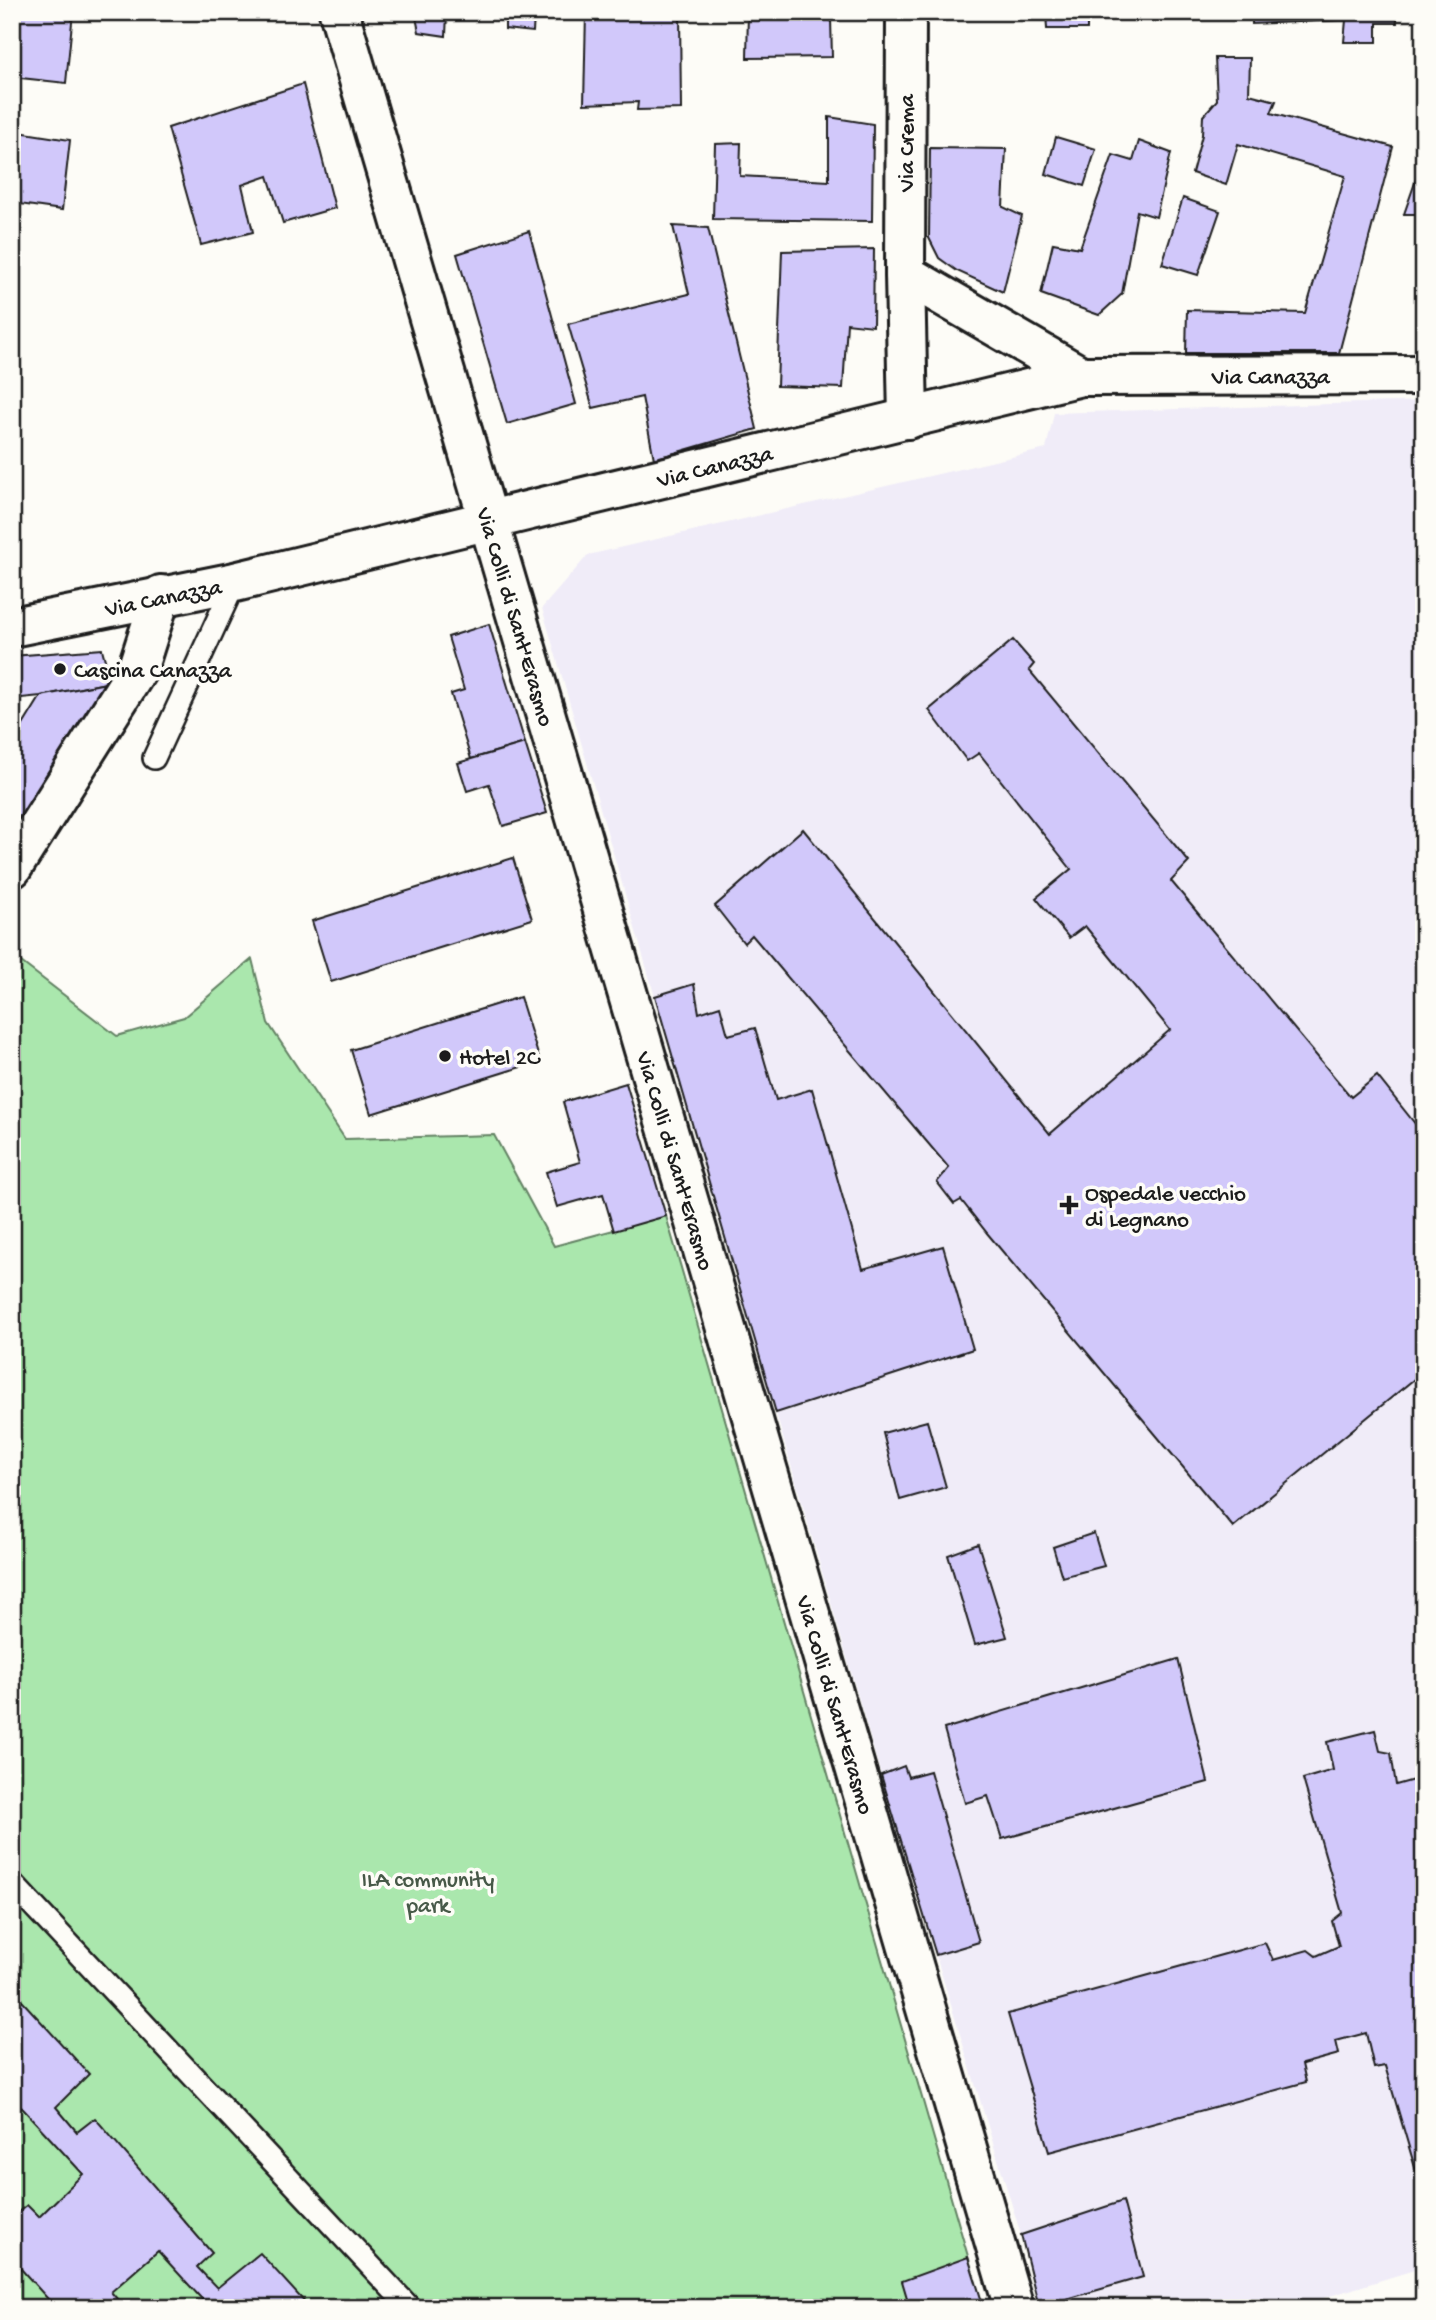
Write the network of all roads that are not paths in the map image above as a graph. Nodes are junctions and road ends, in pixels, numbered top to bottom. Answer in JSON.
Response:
{"nodes":[{"id":1,"x":339,"y":12,"type":"edge"},
{"id":2,"x":906,"y":12,"type":"edge"},
{"id":3,"x":905,"y":274,"type":"junction"},
{"id":4,"x":1424,"y":375,"type":"edge"},
{"id":5,"x":1081,"y":376,"type":"junction"},
{"id":6,"x":908,"y":419,"type":"junction"},
{"id":7,"x":489,"y":518,"type":"junction"},
{"id":8,"x":235,"y":582,"type":"junction"},
{"id":9,"x":161,"y":596,"type":"junction"},
{"id":10,"x":12,"y":627,"type":"edge"},
{"id":11,"x":154,"y":758,"type":"dead end"},
{"id":12,"x":12,"y":868,"type":"edge"},
{"id":13,"x":12,"y":1882,"type":"edge"},
{"id":14,"x":410,"y":2308,"type":"edge"},
{"id":15,"x":1014,"y":2308,"type":"edge"}],
"edges":[{"from":1,"to":7,"type":"street","name":"Via Colli di Sant'Erasmo"},
{"from":2,"to":3,"type":"street","name":"Via Crema"},
{"from":3,"to":5,"type":"street"},
{"from":3,"to":6,"type":"street","name":"Via Crema"},
{"from":4,"to":5,"type":"street","name":"Via Canazza"},
{"from":5,"to":6,"type":"street","name":"Via Canazza"},
{"from":6,"to":7,"type":"street","name":"Via Canazza"},
{"from":7,"to":8,"type":"street","name":"Via Canazza"},
{"from":7,"to":15,"type":"street","name":"Via Colli di Sant'Erasmo"},
{"from":8,"to":9,"type":"street","name":"Via Canazza"},
{"from":8,"to":11,"type":"lane"},
{"from":9,"to":10,"type":"street","name":"Via Canazza"},
{"from":9,"to":12,"type":"street"},
{"from":13,"to":14,"type":"lane"}]}
